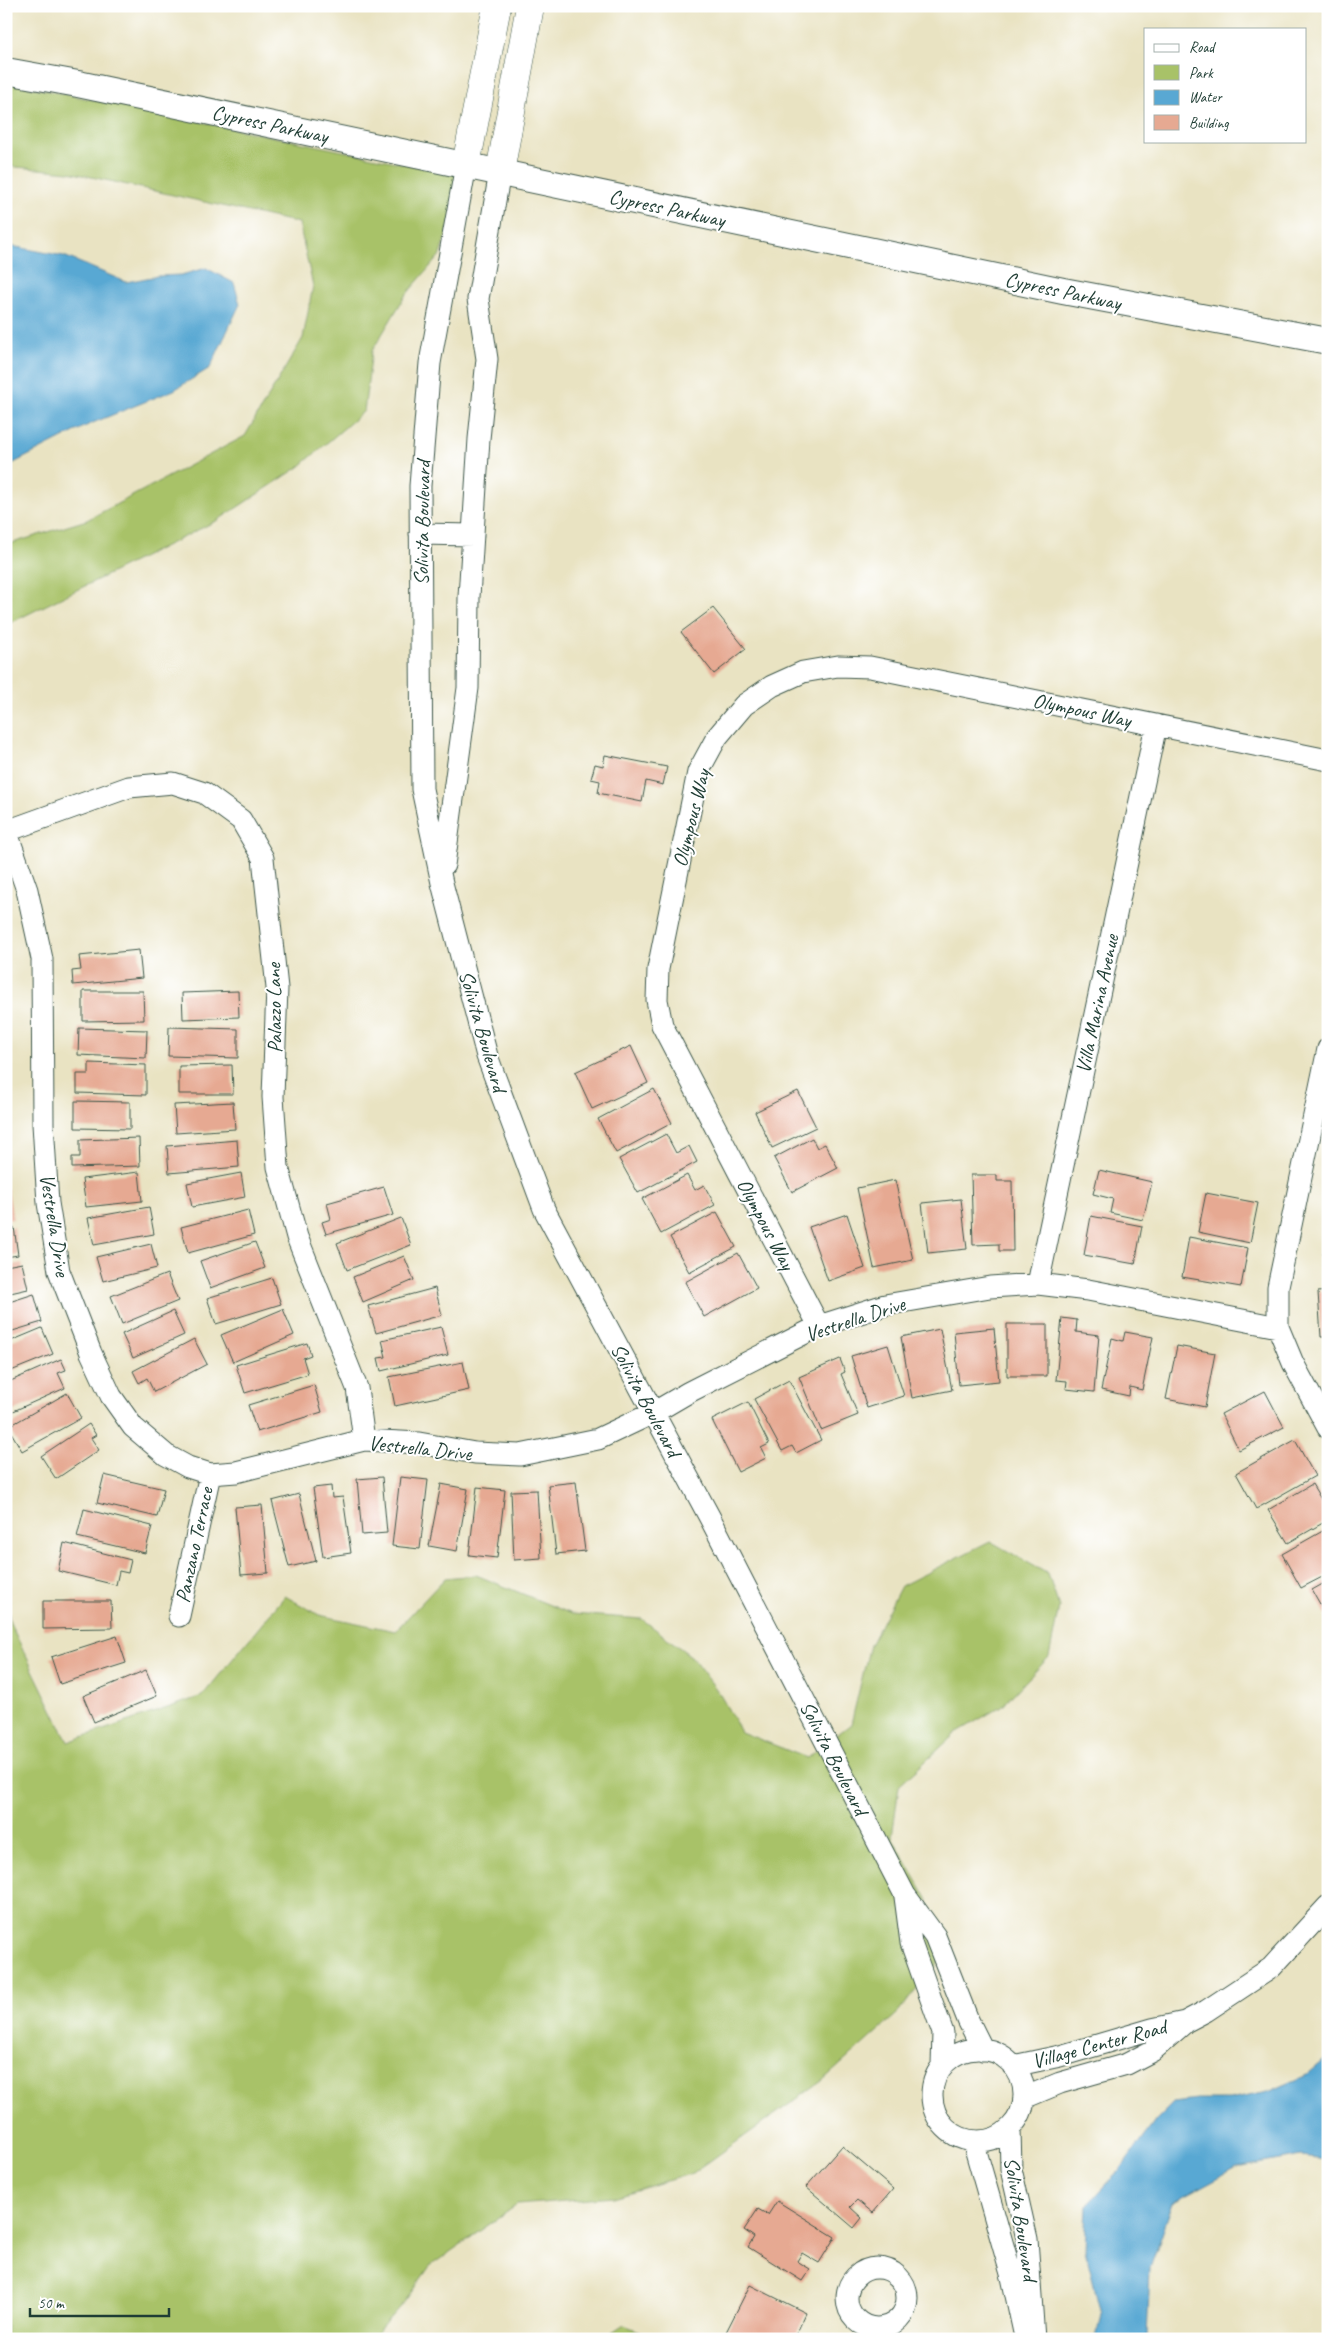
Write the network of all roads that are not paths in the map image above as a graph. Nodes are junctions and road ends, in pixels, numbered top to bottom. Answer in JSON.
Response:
{"nodes":[{"id":1,"x":497,"y":6,"type":"edge"},
{"id":2,"x":530,"y":6,"type":"edge"},
{"id":3,"x":6,"y":70,"type":"edge"},
{"id":4,"x":466,"y":165,"type":"junction"},
{"id":5,"x":500,"y":172,"type":"junction"},
{"id":6,"x":1328,"y":341,"type":"edge"},
{"id":7,"x":420,"y":534,"type":"junction"},
{"id":8,"x":473,"y":535,"type":"junction"},
{"id":9,"x":1156,"y":725,"type":"junction"},
{"id":10,"x":1328,"y":760,"type":"edge"},
{"id":11,"x":7,"y":830,"type":"edge"},
{"id":12,"x":442,"y":882,"type":"junction"},
{"id":13,"x":1328,"y":1049,"type":"edge"},
{"id":14,"x":1038,"y":1284,"type":"junction"},
{"id":15,"x":819,"y":1326,"type":"junction"},
{"id":16,"x":1278,"y":1327,"type":"junction"},
{"id":17,"x":653,"y":1413,"type":"junction"},
{"id":18,"x":1328,"y":1428,"type":"edge"},
{"id":19,"x":364,"y":1440,"type":"junction"},
{"id":20,"x":210,"y":1474,"type":"junction"},
{"id":21,"x":179,"y":1616,"type":"dead end"},
{"id":22,"x":905,"y":1895,"type":"junction"},
{"id":23,"x":1328,"y":1906,"type":"edge"},
{"id":24,"x":1185,"y":2022,"type":"junction"},
{"id":25,"x":982,"y":2050,"type":"junction"},
{"id":26,"x":942,"y":2064,"type":"junction"},
{"id":27,"x":1013,"y":2066,"type":"junction"},
{"id":28,"x":1024,"y":2098,"type":"junction"},
{"id":29,"x":1010,"y":2129,"type":"junction"},
{"id":30,"x":974,"y":2141,"type":"junction"},
{"id":31,"x":900,"y":2318,"type":"dead end"},
{"id":32,"x":902,"y":2339,"type":"edge"},
{"id":33,"x":1026,"y":2339,"type":"edge"},
{"id":34,"x":1034,"y":2339,"type":"edge"}],
"edges":[{"from":1,"to":4,"type":"highway"},
{"from":2,"to":5,"type":"highway"},
{"from":3,"to":4,"type":"main road","name":"Cypress Parkway"},
{"from":4,"to":5,"type":"main road","name":"Cypress Parkway"},
{"from":4,"to":7,"type":"street","name":"Solivita Boulevard"},
{"from":5,"to":6,"type":"main road","name":"Cypress Parkway"},
{"from":5,"to":8,"type":"street","name":"Solivita Boulevard"},
{"from":7,"to":8,"type":"street"},
{"from":7,"to":12,"type":"street","name":"Solivita Boulevard"},
{"from":8,"to":12,"type":"street","name":"Solivita Boulevard"},
{"from":9,"to":10,"type":"street","name":"Olympous Way"},
{"from":9,"to":14,"type":"street","name":"Villa Marina Avenue"},
{"from":9,"to":15,"type":"street","name":"Olympous Way"},
{"from":11,"to":19,"type":"street","name":"Palazzo Lane"},
{"from":11,"to":20,"type":"street","name":"Vestrella Drive"},
{"from":12,"to":17,"type":"street","name":"Solivita Boulevard"},
{"from":13,"to":16,"type":"street"},
{"from":14,"to":15,"type":"street","name":"Vestrella Drive"},
{"from":14,"to":16,"type":"street","name":"Vestrella Drive"},
{"from":15,"to":17,"type":"street","name":"Vestrella Drive"},
{"from":16,"to":18,"type":"street"},
{"from":17,"to":19,"type":"street","name":"Vestrella Drive"},
{"from":17,"to":22,"type":"street","name":"Solivita Boulevard"},
{"from":19,"to":20,"type":"street","name":"Vestrella Drive"},
{"from":20,"to":21,"type":"street","name":"Panzano Terrace"},
{"from":22,"to":25,"type":"street","name":"Solivita Boulevard"},
{"from":22,"to":26,"type":"street","name":"Solivita Boulevard"},
{"from":23,"to":24,"type":"street","name":"Village Center Road"},
{"from":24,"to":27,"type":"street","name":"Village Center Road"},
{"from":24,"to":28,"type":"street","name":"Village Center Road"},
{"from":25,"to":26,"type":"street"},
{"from":25,"to":27,"type":"street"},
{"from":26,"to":30,"type":"street"},
{"from":27,"to":28,"type":"street"},
{"from":28,"to":29,"type":"street"},
{"from":29,"to":30,"type":"street"},
{"from":29,"to":34,"type":"street","name":"Solivita Boulevard"},
{"from":30,"to":33,"type":"street","name":"Solivita Boulevard"},
{"from":31,"to":32,"type":"street"}]}
